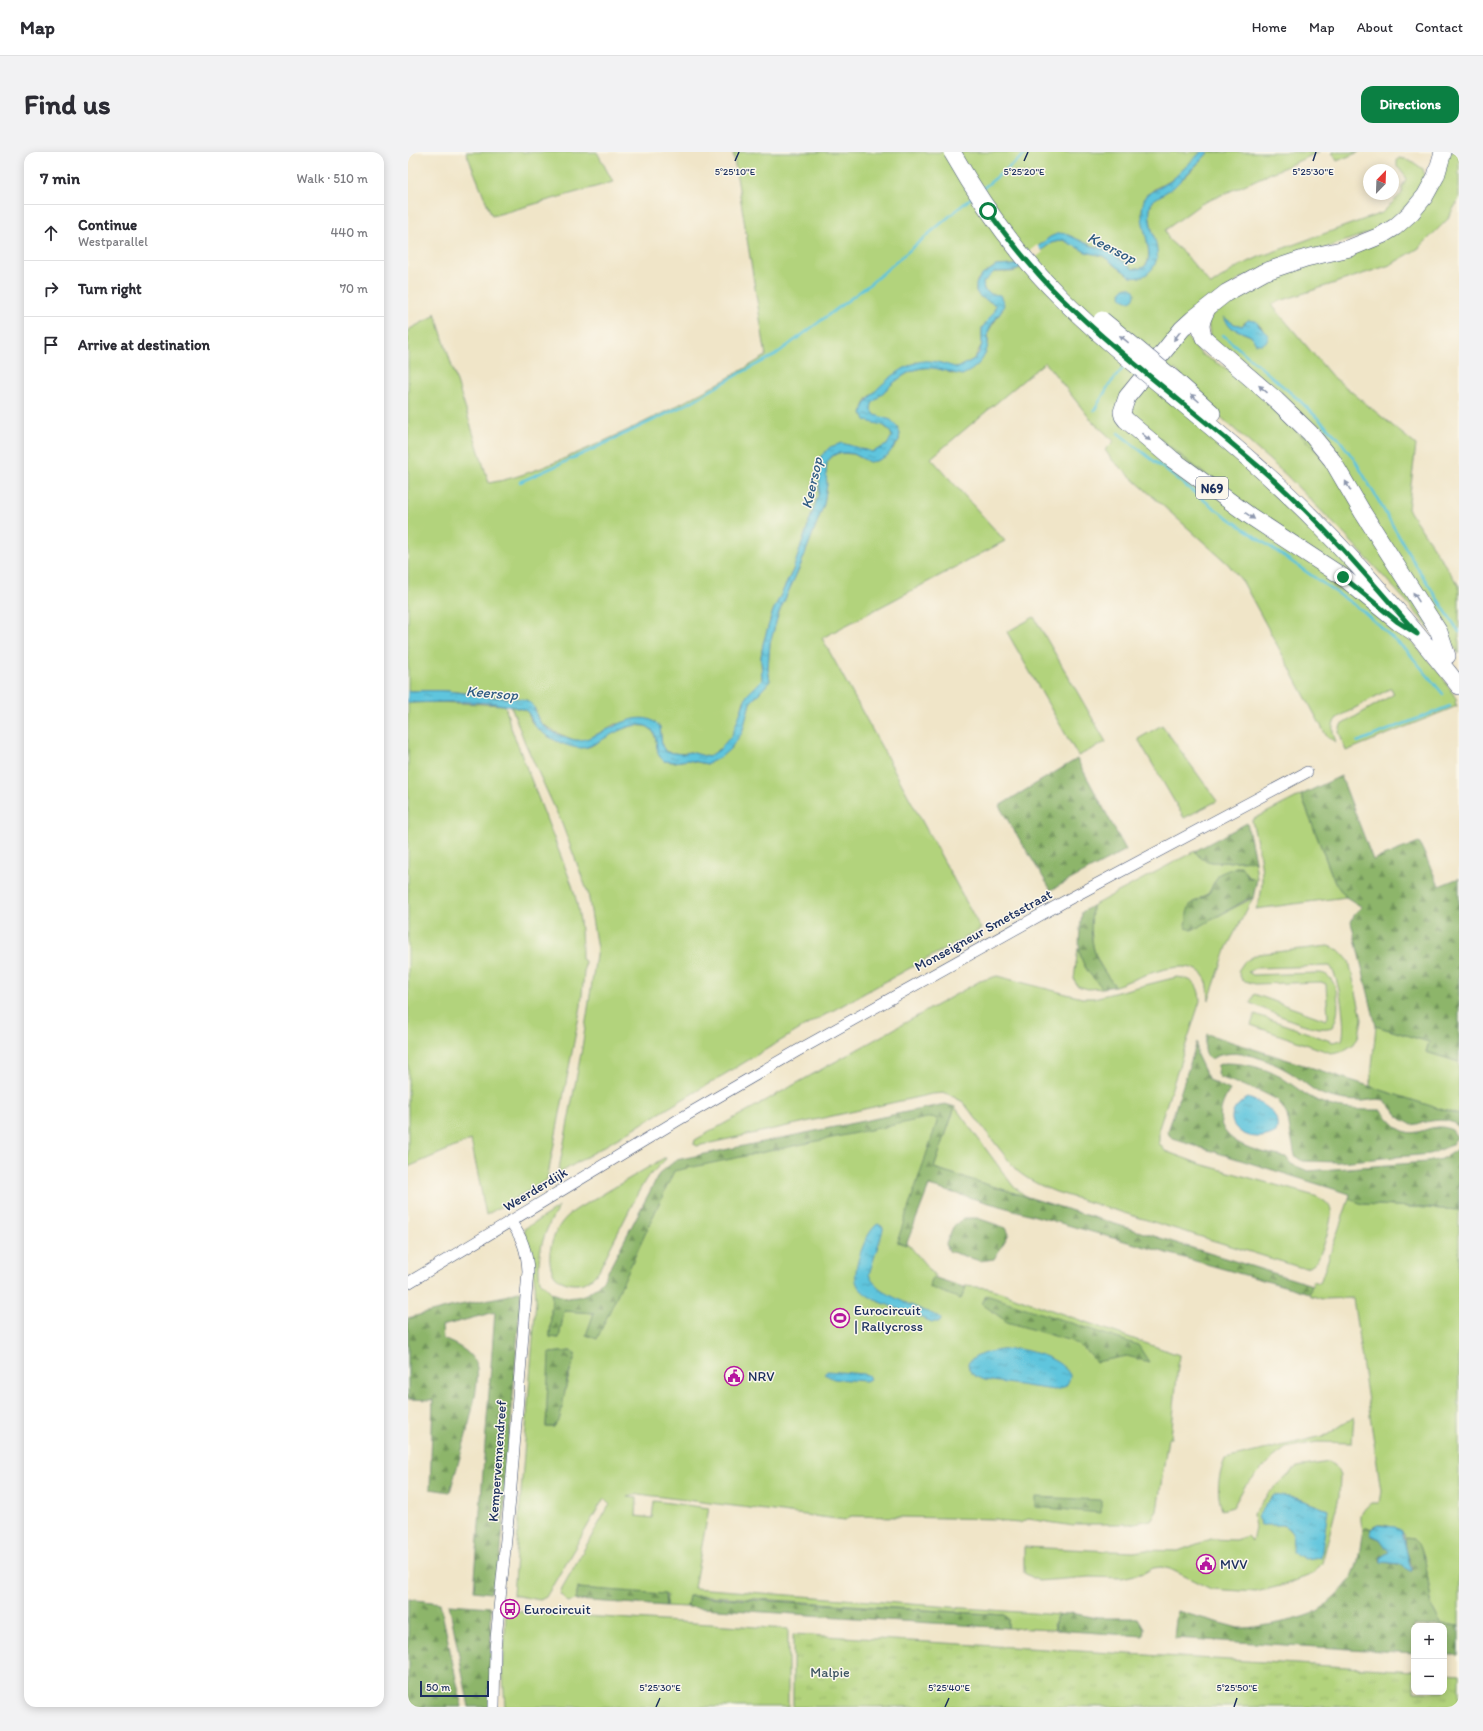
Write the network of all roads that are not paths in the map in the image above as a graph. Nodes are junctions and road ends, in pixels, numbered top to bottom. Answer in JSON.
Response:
{"nodes":[{"id":1,"x":952,"y":152,"type":"edge"},
{"id":2,"x":964,"y":152,"type":"edge"},
{"id":3,"x":1443,"y":152,"type":"edge"},
{"id":4,"x":1206,"y":311,"type":"junction"},
{"id":5,"x":1172,"y":386,"type":"junction"},
{"id":6,"x":1417,"y":634,"type":"junction"},
{"id":7,"x":1447,"y":656,"type":"junction"},
{"id":8,"x":1459,"y":671,"type":"edge"},
{"id":9,"x":1459,"y":686,"type":"edge"},
{"id":10,"x":1307,"y":772,"type":"dead end"},
{"id":11,"x":678,"y":1120,"type":"joint"},
{"id":12,"x":510,"y":1221,"type":"junction"},
{"id":13,"x":408,"y":1283,"type":"edge"},
{"id":14,"x":494,"y":1707,"type":"edge"}],
"edges":[{"from":1,"to":5,"type":"main road","number":"N69","bridge":true},
{"from":5,"to":2,"type":"main road","number":"N69","one_way":true,"bridge":true},
{"from":3,"to":4,"type":"main road","number":"N69"},
{"from":4,"to":6,"type":"main road","number":"N69","one_way":true},
{"from":7,"to":4,"type":"main road","number":"N69","one_way":true},
{"from":5,"to":6,"type":"main road","number":"N69"},
{"from":7,"to":5,"type":"main road","number":"N69","one_way":true},
{"from":6,"to":9,"type":"main road","number":"N69"},
{"from":7,"to":8,"type":"main road","number":"N69"},
{"from":10,"to":11,"type":"street","name":"Monseigneur Smetsstraat"},
{"from":11,"to":12,"type":"street","name":"Weerderdijk"},
{"from":12,"to":13,"type":"street","name":"Weerderdijk"},
{"from":12,"to":14,"type":"street","name":"Kempervennendreef"}]}
